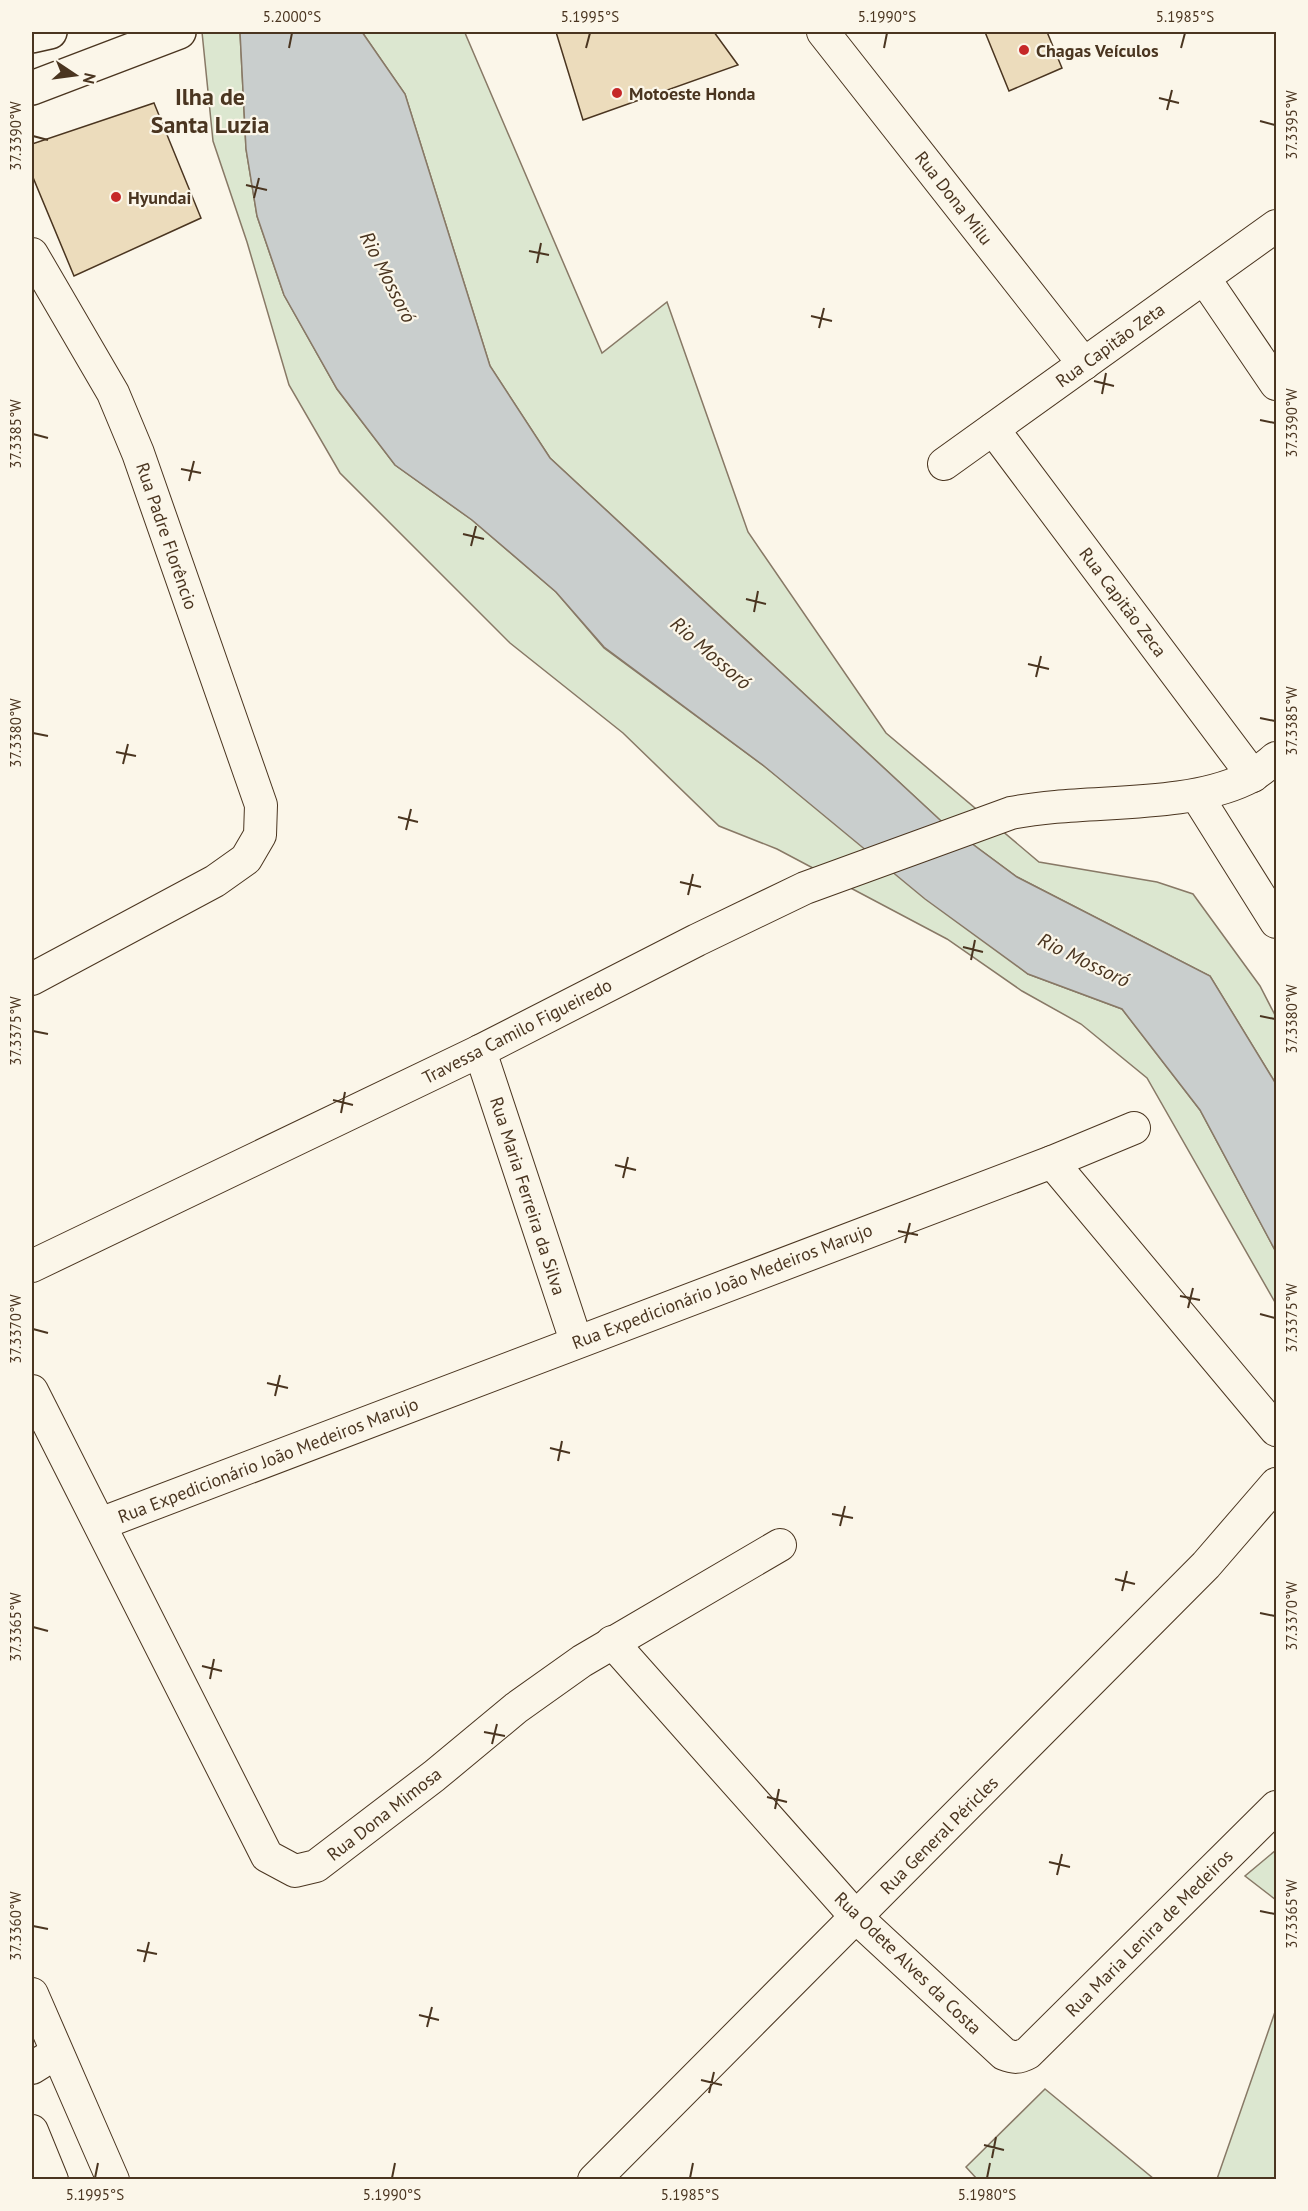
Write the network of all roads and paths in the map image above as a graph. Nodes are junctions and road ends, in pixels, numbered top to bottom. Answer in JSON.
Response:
{"nodes":[{"id":1,"x":50,"y":32,"type":"edge"},
{"id":2,"x":824,"y":32,"type":"edge"},
{"id":3,"x":171,"y":34,"type":"edge"},
{"id":4,"x":32,"y":36,"type":"edge"},
{"id":5,"x":32,"y":88,"type":"edge"},
{"id":6,"x":1276,"y":226,"type":"edge"},
{"id":7,"x":32,"y":254,"type":"edge"},
{"id":8,"x":1204,"y":278,"type":"junction"},
{"id":9,"x":1084,"y":364,"type":"junction"},
{"id":10,"x":1276,"y":384,"type":"edge"},
{"id":11,"x":993,"y":429,"type":"junction"},
{"id":12,"x":944,"y":465,"type":"dead end"},
{"id":13,"x":1264,"y":767,"type":"edge"},
{"id":14,"x":1197,"y":796,"type":"junction"},
{"id":15,"x":1276,"y":922,"type":"edge"},
{"id":16,"x":32,"y":979,"type":"edge"},
{"id":17,"x":480,"y":1051,"type":"junction"},
{"id":18,"x":1134,"y":1128,"type":"dead end"},
{"id":19,"x":1052,"y":1162,"type":"junction"},
{"id":20,"x":32,"y":1266,"type":"edge"},
{"id":21,"x":576,"y":1341,"type":"junction"},
{"id":22,"x":32,"y":1391,"type":"edge"},
{"id":23,"x":1276,"y":1430,"type":"edge"},
{"id":24,"x":1272,"y":1501,"type":"edge"},
{"id":25,"x":100,"y":1524,"type":"junction"},
{"id":26,"x":780,"y":1545,"type":"dead end"},
{"id":27,"x":612,"y":1642,"type":"junction"},
{"id":28,"x":1276,"y":1808,"type":"edge"},
{"id":29,"x":857,"y":1918,"type":"junction"},
{"id":30,"x":32,"y":1994,"type":"edge"},
{"id":31,"x":1020,"y":2057,"type":"joint"},
{"id":32,"x":44,"y":2060,"type":"edge"},
{"id":33,"x":32,"y":2130,"type":"edge"},
{"id":34,"x":52,"y":2180,"type":"edge"},
{"id":35,"x":113,"y":2180,"type":"edge"},
{"id":36,"x":594,"y":2180,"type":"edge"}],
"edges":[{"from":1,"to":4,"type":"main road"},
{"from":2,"to":9,"type":"street","name":"Rua Dona Milu"},
{"from":3,"to":5,"type":"main road"},
{"from":6,"to":8,"type":"street","name":"Rua Capitão Zeta"},
{"from":7,"to":16,"type":"street","name":"Rua Padre Florêncio"},
{"from":8,"to":9,"type":"street","name":"Rua Capitão Zeta"},
{"from":8,"to":10,"type":"street"},
{"from":9,"to":11,"type":"street","name":"Rua Capitão Zeta"},
{"from":11,"to":12,"type":"street","name":"Rua Capitão Zeta"},
{"from":11,"to":13,"type":"street","name":"Rua Capitão Zeca"},
{"from":13,"to":14,"type":"street","name":"Travessa Camilo Figueiredo"},
{"from":14,"to":15,"type":"street"},
{"from":14,"to":17,"type":"street","name":"Travessa Camilo Figueiredo"},
{"from":17,"to":20,"type":"street","name":"Travessa Camilo Figueiredo"},
{"from":17,"to":21,"type":"street","name":"Rua Maria Ferreira da Silva"},
{"from":18,"to":19,"type":"street","name":"Rua Expedicionário João Medeiros Marujo"},
{"from":19,"to":21,"type":"street","name":"Rua Expedicionário João Medeiros Marujo"},
{"from":19,"to":23,"type":"street"},
{"from":21,"to":25,"type":"street","name":"Rua Expedicionário João Medeiros Marujo"},
{"from":22,"to":25,"type":"street","name":"Rua Dona Mimosa"},
{"from":24,"to":29,"type":"street","name":"Rua General Péricles"},
{"from":25,"to":27,"type":"street","name":"Rua Dona Mimosa"},
{"from":26,"to":27,"type":"street","name":"Rua Dona Mimosa"},
{"from":27,"to":29,"type":"street","name":"Rua Odete Alves da Costa"},
{"from":28,"to":31,"type":"street","name":"Rua Maria Lenira de Medeiros"},
{"from":29,"to":31,"type":"street","name":"Rua Odete Alves da Costa"},
{"from":29,"to":36,"type":"street","name":"Rua General Péricles"},
{"from":30,"to":32,"type":"street"},
{"from":32,"to":35,"type":"street"},
{"from":33,"to":34,"type":"street"}]}
